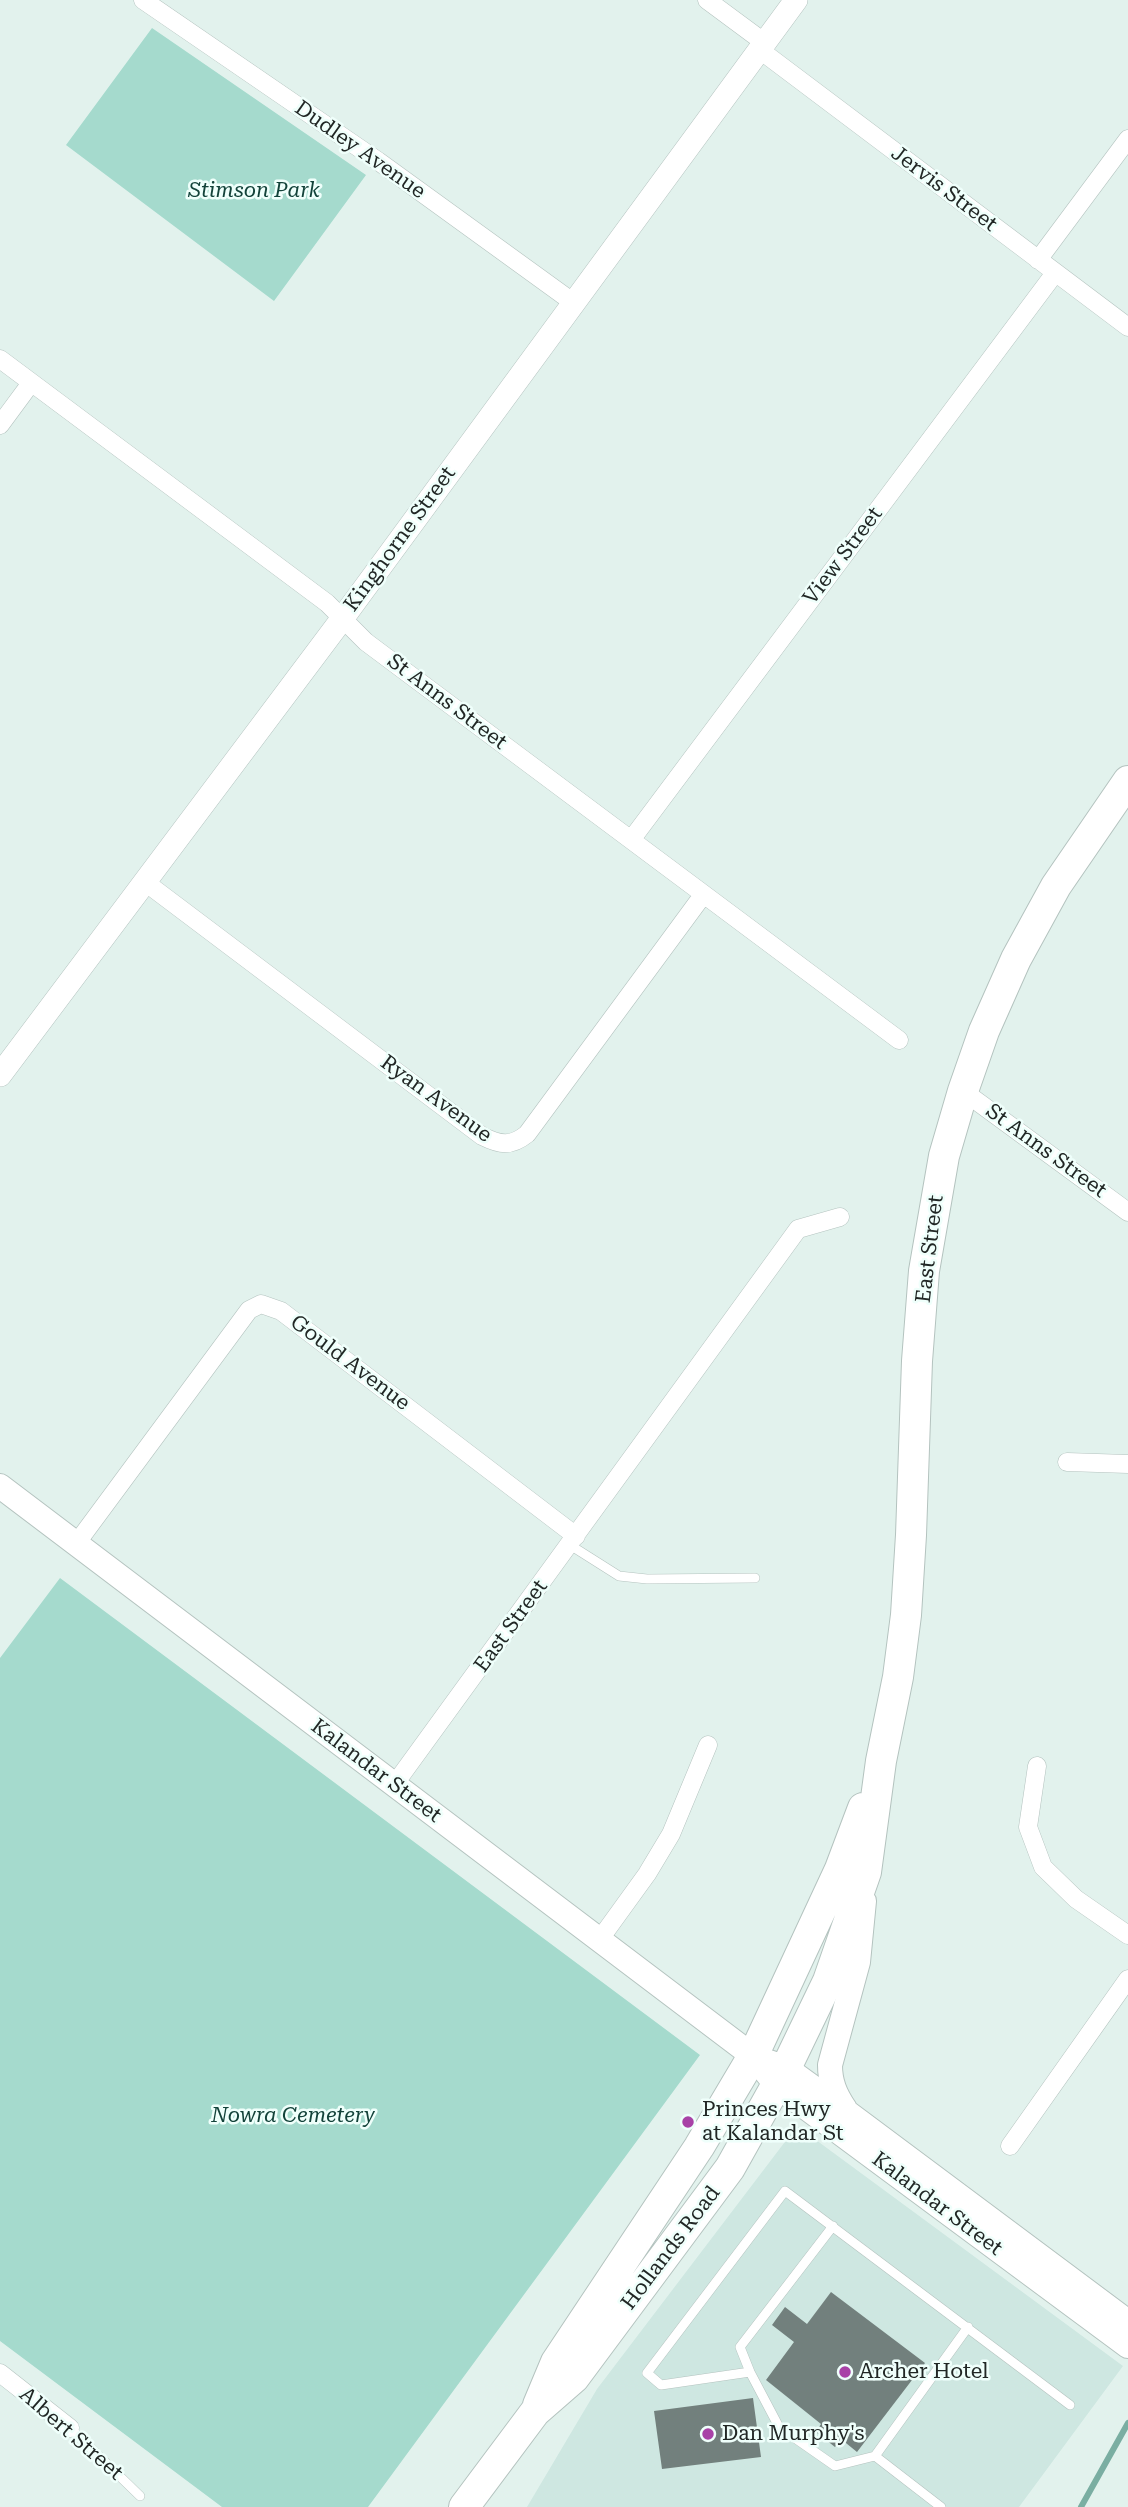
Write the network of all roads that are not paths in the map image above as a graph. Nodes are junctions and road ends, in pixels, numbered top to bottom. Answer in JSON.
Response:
{"nodes":[{"id":1,"x":143,"y":0,"type":"edge"},
{"id":2,"x":707,"y":0,"type":"edge"},
{"id":3,"x":796,"y":0,"type":"edge"},
{"id":4,"x":762,"y":47,"type":"junction"},
{"id":5,"x":1128,"y":139,"type":"edge"},
{"id":6,"x":1038,"y":260,"type":"junction"},
{"id":7,"x":1055,"y":273,"type":"junction"},
{"id":8,"x":574,"y":303,"type":"junction"},
{"id":9,"x":1128,"y":327,"type":"edge"},
{"id":10,"x":0,"y":359,"type":"edge"},
{"id":11,"x":31,"y":383,"type":"junction"},
{"id":12,"x":0,"y":425,"type":"edge"},
{"id":13,"x":342,"y":619,"type":"junction"},
{"id":14,"x":1128,"y":781,"type":"edge"},
{"id":15,"x":631,"y":840,"type":"junction"},
{"id":16,"x":145,"y":882,"type":"junction"},
{"id":17,"x":703,"y":895,"type":"junction"},
{"id":18,"x":899,"y":1040,"type":"dead end"},
{"id":19,"x":0,"y":1075,"type":"edge"},
{"id":20,"x":963,"y":1090,"type":"junction"},
{"id":21,"x":1128,"y":1212,"type":"edge"},
{"id":22,"x":840,"y":1217,"type":"dead end"},
{"id":23,"x":1067,"y":1462,"type":"dead end"},
{"id":24,"x":1128,"y":1464,"type":"edge"},
{"id":25,"x":0,"y":1486,"type":"edge"},
{"id":26,"x":573,"y":1541,"type":"junction"},
{"id":27,"x":76,"y":1544,"type":"junction"},
{"id":28,"x":755,"y":1578,"type":"dead end"},
{"id":29,"x":708,"y":1745,"type":"dead end"},
{"id":30,"x":881,"y":1761,"type":"junction"},
{"id":31,"x":1037,"y":1766,"type":"dead end"},
{"id":32,"x":394,"y":1785,"type":"junction"},
{"id":33,"x":866,"y":1872,"type":"junction"},
{"id":34,"x":1128,"y":1935,"type":"edge"},
{"id":35,"x":600,"y":1939,"type":"junction"},
{"id":36,"x":1128,"y":1979,"type":"edge"},
{"id":37,"x":753,"y":2056,"type":"junction"},
{"id":38,"x":782,"y":2077,"type":"junction"},
{"id":39,"x":848,"y":2113,"type":"junction"},
{"id":40,"x":1010,"y":2146,"type":"dead end"},
{"id":41,"x":833,"y":2226,"type":"junction"},
{"id":42,"x":1128,"y":2322,"type":"edge"},
{"id":43,"x":968,"y":2326,"type":"junction"},
{"id":44,"x":1128,"y":2346,"type":"edge"},
{"id":45,"x":750,"y":2372,"type":"junction"},
{"id":46,"x":0,"y":2373,"type":"edge"},
{"id":47,"x":1070,"y":2406,"type":"dead end"},
{"id":48,"x":535,"y":2412,"type":"junction"},
{"id":49,"x":70,"y":2427,"type":"joint"},
{"id":50,"x":875,"y":2456,"type":"junction"},
{"id":51,"x":140,"y":2496,"type":"dead end"},
{"id":52,"x":464,"y":2507,"type":"edge"},
{"id":53,"x":941,"y":2507,"type":"edge"}],
"edges":[{"from":1,"to":8,"type":"street","name":"Dudley Avenue"},
{"from":2,"to":4,"type":"street","name":"Jervis Street"},
{"from":3,"to":4,"type":"street","name":"Kinghorne Street"},
{"from":4,"to":6,"type":"street","name":"Jervis Street"},
{"from":4,"to":8,"type":"street","name":"Kinghorne Street"},
{"from":5,"to":6,"type":"street"},
{"from":6,"to":7,"type":"street","name":"Jervis Street"},
{"from":7,"to":9,"type":"street","name":"Jervis Street"},
{"from":7,"to":15,"type":"street","name":"View Street"},
{"from":8,"to":13,"type":"street","name":"Kinghorne Street"},
{"from":10,"to":11,"type":"street","name":"St Anns Street"},
{"from":11,"to":12,"type":"street"},
{"from":11,"to":13,"type":"street","name":"St Anns Street"},
{"from":13,"to":15,"type":"street","name":"St Anns Street"},
{"from":13,"to":16,"type":"street","name":"Kinghorne Street"},
{"from":14,"to":20,"type":"highway","name":"East Street"},
{"from":15,"to":17,"type":"street","name":"St Anns Street"},
{"from":16,"to":17,"type":"street","name":"Ryan Avenue"},
{"from":16,"to":19,"type":"street","name":"Kinghorne Street"},
{"from":17,"to":18,"type":"street","name":"St Anns Street"},
{"from":20,"to":21,"type":"street","name":"St Anns Street"},
{"from":20,"to":30,"type":"highway","name":"East Street"},
{"from":22,"to":26,"type":"street","name":"East Street"},
{"from":23,"to":24,"type":"street"},
{"from":25,"to":27,"type":"main road","name":"Kalandar Street"},
{"from":26,"to":27,"type":"street","name":"Gould Avenue"},
{"from":26,"to":28,"type":"lane"},
{"from":26,"to":32,"type":"street","name":"East Street"},
{"from":27,"to":32,"type":"main road","name":"Kalandar Street"},
{"from":29,"to":35,"type":"street"},
{"from":30,"to":33,"type":"highway","name":"East Street"},
{"from":30,"to":37,"type":"highway","name":"East Street"},
{"from":31,"to":34,"type":"street"},
{"from":32,"to":35,"type":"main road","name":"Kalandar Street"},
{"from":33,"to":38,"type":"highway","name":"East Street"},
{"from":33,"to":39,"type":"main road"},
{"from":35,"to":37,"type":"main road","name":"Kalandar Street"},
{"from":36,"to":40,"type":"street"},
{"from":37,"to":38,"type":"main road","name":"Kalandar Street"},
{"from":37,"to":48,"type":"highway","name":"Hollands Road"},
{"from":38,"to":39,"type":"main road","name":"Kalandar Street"},
{"from":38,"to":44,"type":"main road","name":"Kalandar Street"},
{"from":38,"to":48,"type":"highway","name":"Hollands Road"},
{"from":39,"to":42,"type":"main road","name":"Kalandar Street"},
{"from":41,"to":43,"type":"lane"},
{"from":41,"to":45,"type":"lane"},
{"from":41,"to":45,"type":"lane"},
{"from":43,"to":47,"type":"lane"},
{"from":43,"to":50,"type":"lane"},
{"from":45,"to":50,"type":"lane"},
{"from":46,"to":49,"type":"street","name":"Albert Street"},
{"from":48,"to":52,"type":"highway","name":"Hollands Road"},
{"from":49,"to":51,"type":"lane","name":"Albert Street"},
{"from":50,"to":53,"type":"lane"}]}
